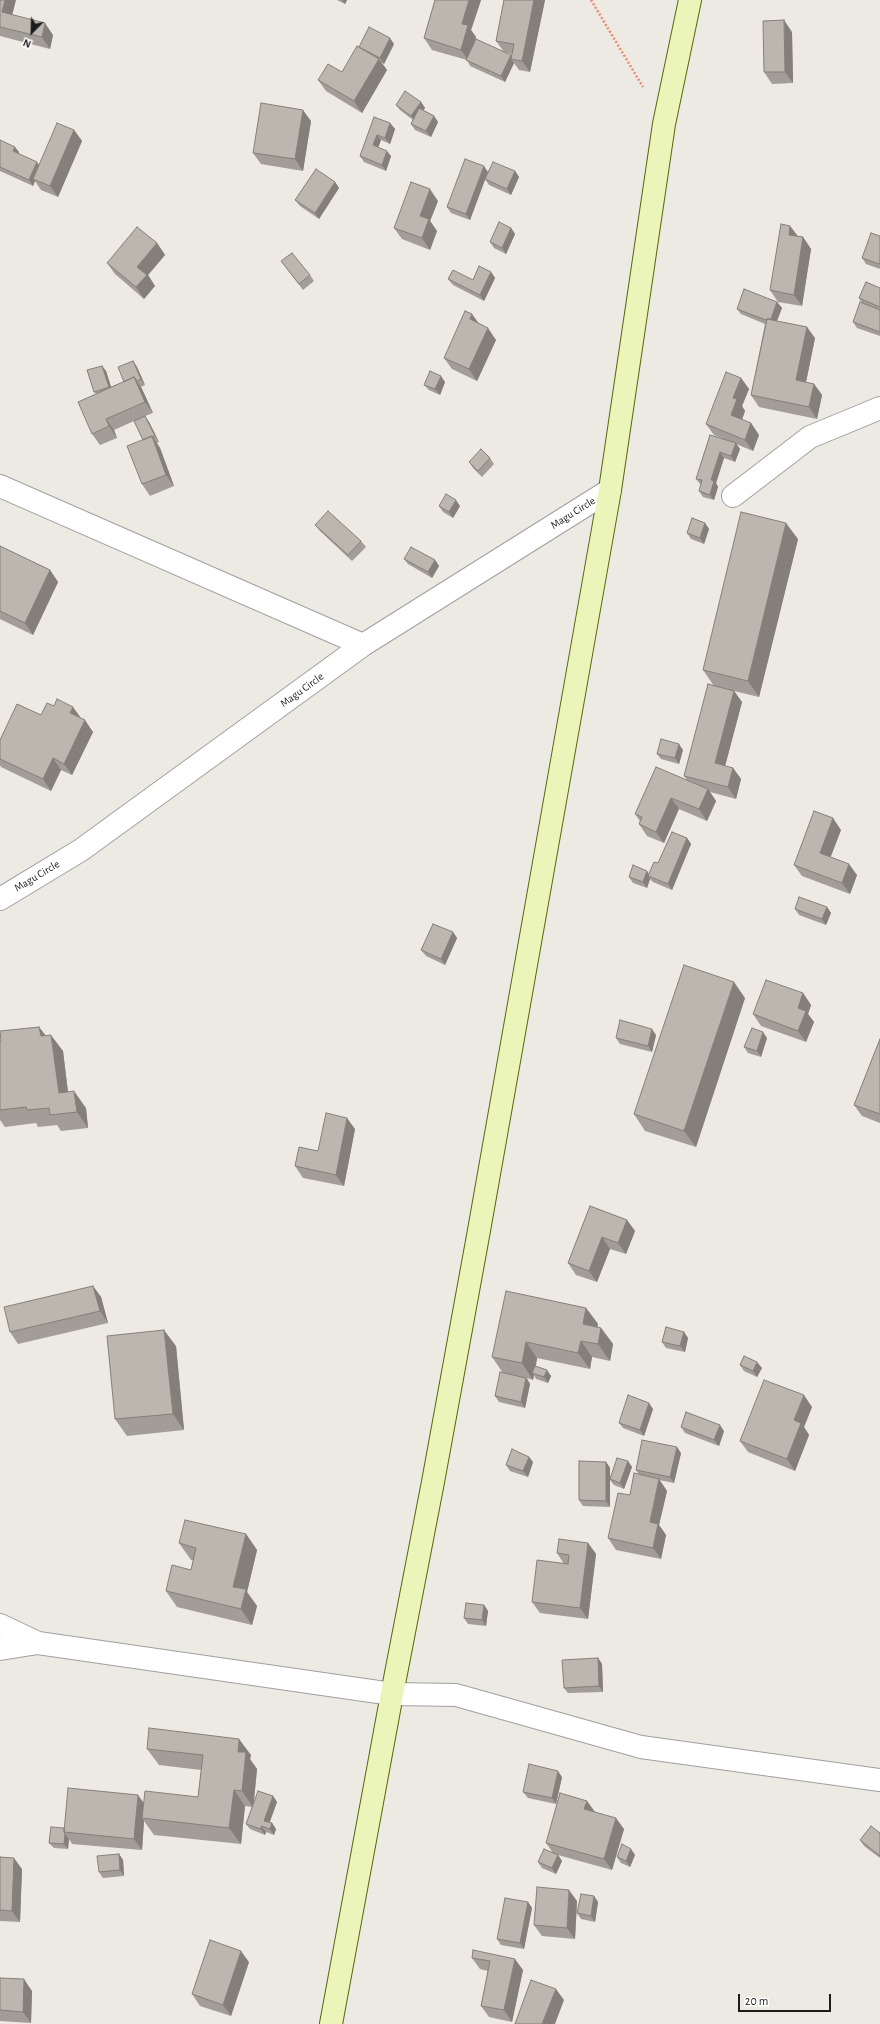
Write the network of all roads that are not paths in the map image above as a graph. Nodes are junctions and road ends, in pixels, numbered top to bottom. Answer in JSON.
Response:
{"nodes":[{"id":1,"x":690,"y":0,"type":"edge"},
{"id":2,"x":880,"y":408,"type":"edge"},
{"id":3,"x":0,"y":486,"type":"edge"},
{"id":4,"x":610,"y":490,"type":"junction"},
{"id":5,"x":733,"y":496,"type":"dead end"},
{"id":6,"x":363,"y":645,"type":"junction"},
{"id":7,"x":0,"y":899,"type":"edge"},
{"id":8,"x":0,"y":1625,"type":"edge"},
{"id":9,"x":38,"y":1643,"type":"junction"},
{"id":10,"x":0,"y":1649,"type":"edge"},
{"id":11,"x":392,"y":1694,"type":"junction"},
{"id":12,"x":880,"y":1780,"type":"edge"},
{"id":13,"x":331,"y":2024,"type":"edge"}],
"edges":[{"from":1,"to":4,"type":"main road"},
{"from":2,"to":5,"type":"street"},
{"from":3,"to":6,"type":"street"},
{"from":4,"to":6,"type":"street","name":"Magu Circle"},
{"from":4,"to":11,"type":"main road"},
{"from":6,"to":7,"type":"street","name":"Magu Circle"},
{"from":8,"to":9,"type":"street"},
{"from":9,"to":10,"type":"street"},
{"from":9,"to":11,"type":"street"},
{"from":11,"to":12,"type":"street"},
{"from":11,"to":13,"type":"main road"}]}
